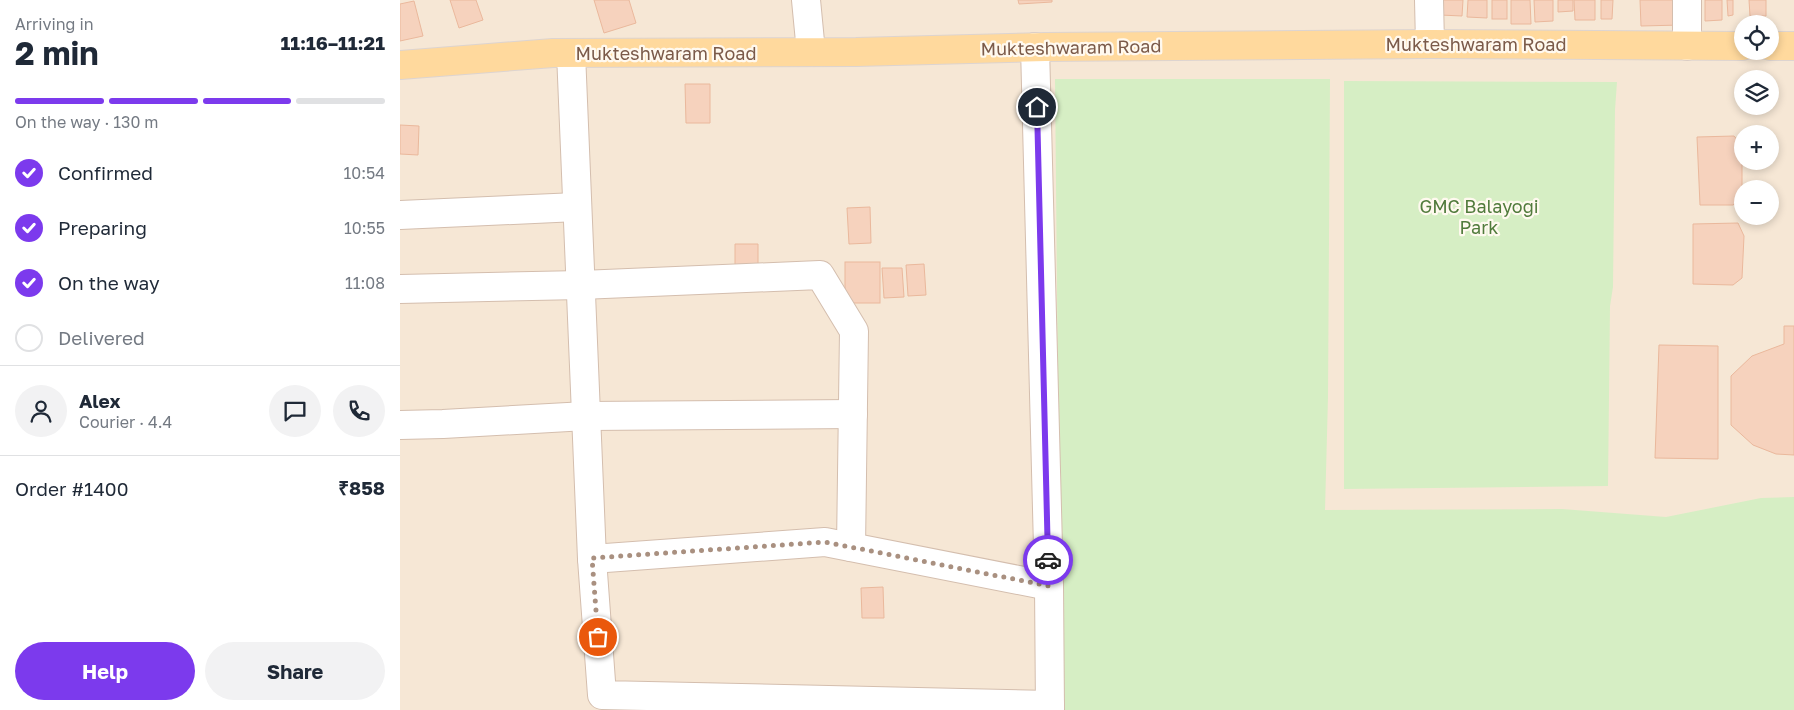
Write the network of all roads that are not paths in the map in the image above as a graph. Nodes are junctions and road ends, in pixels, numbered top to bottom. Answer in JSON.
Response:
{"nodes":[{"id":1,"x":806,"y":0,"type":"edge"},
{"id":2,"x":1429,"y":0,"type":"edge"},
{"id":3,"x":1686,"y":0,"type":"edge"},
{"id":4,"x":1430,"y":44,"type":"junction"},
{"id":5,"x":1687,"y":46,"type":"junction"},
{"id":6,"x":1734,"y":46,"type":"edge"},
{"id":7,"x":1779,"y":46,"type":"edge"},
{"id":8,"x":1794,"y":46,"type":"edge"},
{"id":9,"x":1035,"y":47,"type":"junction"},
{"id":10,"x":811,"y":52,"type":"junction"},
{"id":11,"x":571,"y":53,"type":"junction"},
{"id":12,"x":400,"y":65,"type":"edge"},
{"id":13,"x":577,"y":207,"type":"junction"},
{"id":14,"x":400,"y":216,"type":"edge"},
{"id":15,"x":581,"y":285,"type":"junction"},
{"id":16,"x":400,"y":289,"type":"edge"},
{"id":17,"x":853,"y":414,"type":"junction"},
{"id":18,"x":586,"y":416,"type":"junction"},
{"id":19,"x":400,"y":425,"type":"edge"},
{"id":20,"x":851,"y":547,"type":"junction"},
{"id":21,"x":592,"y":558,"type":"junction"},
{"id":22,"x":1049,"y":586,"type":"junction"},
{"id":23,"x":1050,"y":708,"type":"edge"}],
"edges":[{"from":1,"to":10,"type":"street"},
{"from":2,"to":4,"type":"street"},
{"from":3,"to":5,"type":"street"},
{"from":4,"to":5,"type":"main road","name":"Mukteshwaram Road"},
{"from":4,"to":9,"type":"main road","name":"Mukteshwaram Road"},
{"from":5,"to":6,"type":"main road","name":"Mukteshwaram Road"},
{"from":7,"to":8,"type":"main road"},
{"from":9,"to":10,"type":"main road","name":"Mukteshwaram Road"},
{"from":9,"to":22,"type":"street"},
{"from":10,"to":11,"type":"main road","name":"Mukteshwaram Road"},
{"from":11,"to":12,"type":"main road","name":"Mukteshwaram Road"},
{"from":11,"to":13,"type":"street"},
{"from":13,"to":14,"type":"street"},
{"from":13,"to":15,"type":"street"},
{"from":15,"to":16,"type":"street"},
{"from":15,"to":17,"type":"street"},
{"from":15,"to":18,"type":"street"},
{"from":17,"to":18,"type":"street"},
{"from":17,"to":20,"type":"street"},
{"from":18,"to":19,"type":"street"},
{"from":18,"to":21,"type":"street"},
{"from":20,"to":21,"type":"street"},
{"from":20,"to":22,"type":"street"},
{"from":21,"to":23,"type":"street"},
{"from":22,"to":23,"type":"street"}]}
